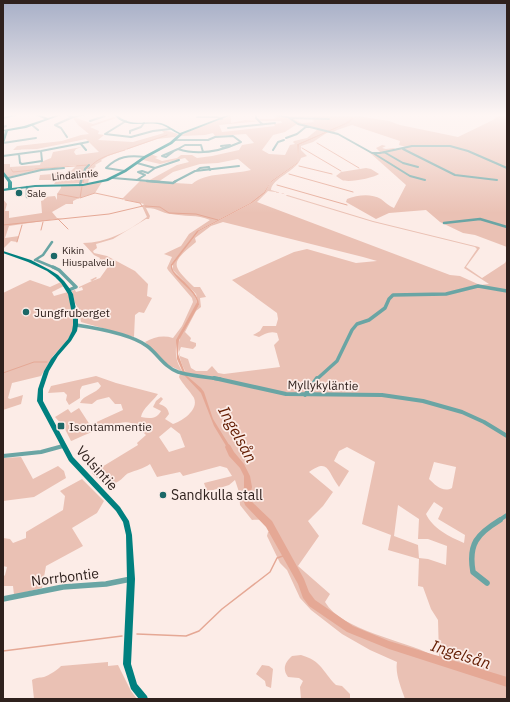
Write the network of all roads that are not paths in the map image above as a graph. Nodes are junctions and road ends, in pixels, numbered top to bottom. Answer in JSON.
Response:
{"nodes":[{"id":1,"x":65,"y":147,"type":"edge"},
{"id":2,"x":83,"y":147,"type":"edge"},
{"id":3,"x":163,"y":147,"type":"edge"},
{"id":4,"x":182,"y":147,"type":"edge"},
{"id":5,"x":202,"y":147,"type":"edge"},
{"id":6,"x":276,"y":147,"type":"edge"},
{"id":7,"x":362,"y":147,"type":"edge"},
{"id":8,"x":409,"y":147,"type":"edge"},
{"id":9,"x":445,"y":147,"type":"edge"},
{"id":10,"x":225,"y":148,"type":"edge"},
{"id":11,"x":402,"y":148,"type":"junction"},
{"id":12,"x":178,"y":149,"type":"junction"},
{"id":13,"x":86,"y":150,"type":"dead end"},
{"id":14,"x":274,"y":150,"type":"dead end"},
{"id":15,"x":41,"y":151,"type":"junction"},
{"id":16,"x":174,"y":151,"type":"junction"},
{"id":17,"x":203,"y":152,"type":"junction"},
{"id":18,"x":372,"y":152,"type":"junction"},
{"id":19,"x":384,"y":152,"type":"junction"},
{"id":20,"x":19,"y":154,"type":"junction"},
{"id":21,"x":3,"y":156,"type":"edge"},
{"id":22,"x":146,"y":156,"type":"junction"},
{"id":23,"x":179,"y":160,"type":"dead end"},
{"id":24,"x":136,"y":163,"type":"junction"},
{"id":25,"x":89,"y":165,"type":"dead end"},
{"id":26,"x":239,"y":166,"type":"dead end"},
{"id":27,"x":418,"y":167,"type":"dead end"},
{"id":28,"x":64,"y":168,"type":"dead end"},
{"id":29,"x":155,"y":168,"type":"junction"},
{"id":30,"x":507,"y":168,"type":"edge"},
{"id":31,"x":126,"y":171,"type":"junction"},
{"id":32,"x":3,"y":173,"type":"edge"},
{"id":33,"x":8,"y":178,"type":"junction"},
{"id":34,"x":113,"y":178,"type":"junction"},
{"id":35,"x":425,"y":180,"type":"dead end"},
{"id":36,"x":497,"y":180,"type":"dead end"},
{"id":37,"x":136,"y":181,"type":"junction"},
{"id":38,"x":80,"y":185,"type":"junction"},
{"id":39,"x":28,"y":187,"type":"junction"},
{"id":40,"x":10,"y":189,"type":"junction"},
{"id":41,"x":3,"y":190,"type":"edge"},
{"id":42,"x":27,"y":197,"type":"dead end"},
{"id":43,"x":444,"y":223,"type":"dead end"},
{"id":44,"x":507,"y":227,"type":"edge"},
{"id":45,"x":52,"y":242,"type":"dead end"},
{"id":46,"x":3,"y":252,"type":"edge"},
{"id":47,"x":36,"y":260,"type":"junction"},
{"id":48,"x":30,"y":262,"type":"junction"},
{"id":49,"x":69,"y":290,"type":"junction"},
{"id":50,"x":507,"y":291,"type":"edge"},
{"id":51,"x":76,"y":325,"type":"junction"},
{"id":52,"x":305,"y":395,"type":"junction"},
{"id":53,"x":507,"y":436,"type":"edge"},
{"id":54,"x":63,"y":446,"type":"junction"},
{"id":55,"x":3,"y":456,"type":"edge"},
{"id":56,"x":507,"y":515,"type":"edge"},
{"id":57,"x":131,"y":579,"type":"junction"},
{"id":58,"x":487,"y":583,"type":"dead end"},
{"id":59,"x":3,"y":599,"type":"edge"},
{"id":60,"x":144,"y":699,"type":"edge"}],
"edges":[{"from":1,"to":15,"type":"street"},
{"from":2,"to":13,"type":"street"},
{"from":3,"to":22,"type":"street","name":"Lindalintie"},
{"from":4,"to":12,"type":"street"},
{"from":5,"to":17,"type":"street"},
{"from":6,"to":14,"type":"street"},
{"from":7,"to":18,"type":"street"},
{"from":8,"to":11,"type":"street"},
{"from":9,"to":30,"type":"street"},
{"from":10,"to":17,"type":"street"},
{"from":11,"to":19,"type":"street"},
{"from":11,"to":36,"type":"street"},
{"from":12,"to":16,"type":"street"},
{"from":12,"to":17,"type":"street"},
{"from":15,"to":20,"type":"street"},
{"from":15,"to":20,"type":"street"},
{"from":16,"to":16,"type":"street"},
{"from":18,"to":19,"type":"street"},
{"from":18,"to":35,"type":"street"},
{"from":19,"to":27,"type":"street"},
{"from":20,"to":21,"type":"street"},
{"from":22,"to":24,"type":"street","name":"Lindalintie"},
{"from":22,"to":31,"type":"street"},
{"from":23,"to":29,"type":"street"},
{"from":24,"to":29,"type":"street"},
{"from":24,"to":31,"type":"street","name":"Lindalintie"},
{"from":25,"to":38,"type":"street"},
{"from":26,"to":37,"type":"street"},
{"from":28,"to":33,"type":"street"},
{"from":29,"to":37,"type":"street"},
{"from":31,"to":34,"type":"street","name":"Lindalintie"},
{"from":32,"to":33,"type":"street"},
{"from":33,"to":40,"type":"street"},
{"from":34,"to":37,"type":"street"},
{"from":34,"to":38,"type":"street","name":"Lindalintie"},
{"from":38,"to":39,"type":"street","name":"Lindalintie"},
{"from":39,"to":40,"type":"street","name":"Lindalintie"},
{"from":39,"to":42,"type":"street"},
{"from":40,"to":41,"type":"street","name":"Lindalintie"},
{"from":43,"to":44,"type":"street"},
{"from":45,"to":47,"type":"street"},
{"from":46,"to":48,"type":"street"},
{"from":47,"to":48,"type":"street"},
{"from":47,"to":49,"type":"street"},
{"from":48,"to":49,"type":"street"},
{"from":49,"to":51,"type":"street"},
{"from":50,"to":52,"type":"street"},
{"from":51,"to":52,"type":"street","name":"Myllykyläntie"},
{"from":51,"to":54,"type":"street","name":"Volsintie"},
{"from":52,"to":53,"type":"street","name":"Myllykyläntie"},
{"from":54,"to":55,"type":"street"},
{"from":54,"to":57,"type":"street","name":"Volsintie"},
{"from":56,"to":58,"type":"street"},
{"from":57,"to":59,"type":"street","name":"Norrbontie"},
{"from":57,"to":60,"type":"street","name":"Volsintie"}]}
